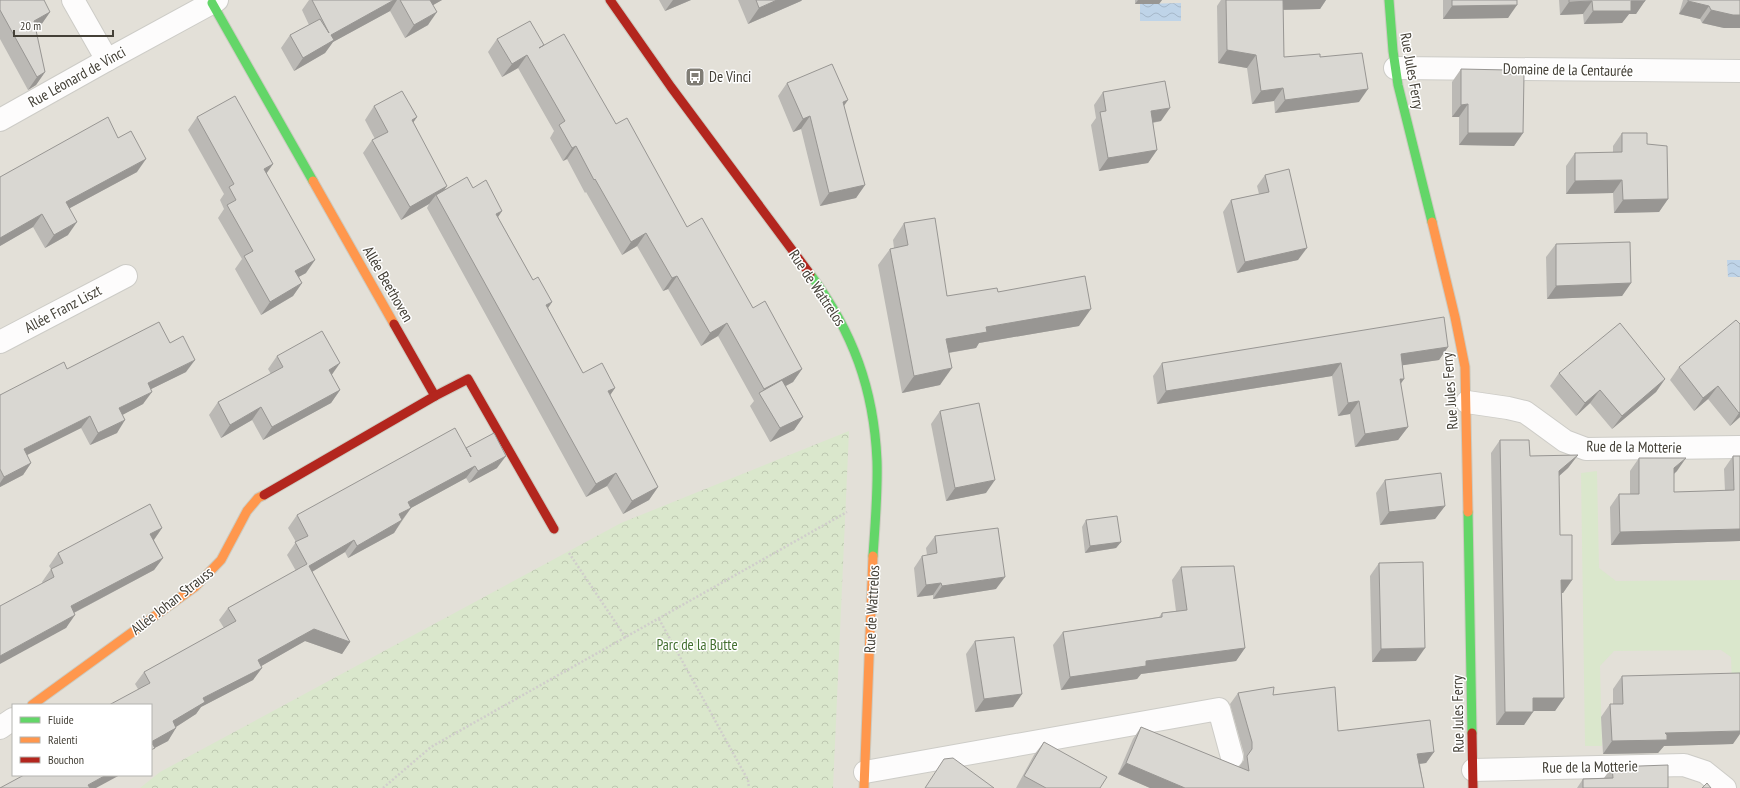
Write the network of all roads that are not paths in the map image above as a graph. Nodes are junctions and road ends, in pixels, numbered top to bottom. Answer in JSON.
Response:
{"nodes":[{"id":1,"x":73,"y":0,"type":"edge"},
{"id":2,"x":610,"y":0,"type":"edge"},
{"id":3,"x":1390,"y":0,"type":"edge"},
{"id":4,"x":215,"y":1,"type":"edge"},
{"id":5,"x":107,"y":60,"type":"junction"},
{"id":6,"x":1395,"y":68,"type":"junction"},
{"id":7,"x":1740,"y":71,"type":"edge"},
{"id":8,"x":0,"y":120,"type":"edge"},
{"id":9,"x":126,"y":276,"type":"dead end"},
{"id":10,"x":0,"y":342,"type":"edge"},
{"id":11,"x":435,"y":396,"type":"junction"},
{"id":12,"x":1466,"y":402,"type":"junction"},
{"id":13,"x":1740,"y":447,"type":"edge"},
{"id":14,"x":554,"y":529,"type":"road end"},
{"id":15,"x":33,"y":704,"type":"edge"},
{"id":16,"x":12,"y":720,"type":"edge"},
{"id":17,"x":0,"y":728,"type":"edge"},
{"id":18,"x":1232,"y":757,"type":"dead end"},
{"id":19,"x":1473,"y":779,"type":"edge"},
{"id":20,"x":864,"y":780,"type":"edge"},
{"id":21,"x":1724,"y":788,"type":"edge"}],
"edges":[{"from":1,"to":5,"type":"street"},
{"from":2,"to":20,"type":"street","name":"Rue de Wattrelos"},
{"from":3,"to":6,"type":"street","name":"Rue Jules Ferry"},
{"from":4,"to":5,"type":"street","name":"Rue Léonard de Vinci"},
{"from":4,"to":11,"type":"street","name":"Allée Beethoven"},
{"from":5,"to":8,"type":"street","name":"Rue Léonard de Vinci"},
{"from":6,"to":7,"type":"street","name":"Domaine de la Centaurée"},
{"from":6,"to":12,"type":"street","name":"Rue Jules Ferry"},
{"from":9,"to":10,"type":"street","name":"Allée Franz Liszt"},
{"from":11,"to":14,"type":"street"},
{"from":11,"to":15,"type":"street","name":"Allée Johan Strauss"},
{"from":12,"to":13,"type":"street","name":"Rue de la Motterie"},
{"from":12,"to":19,"type":"street","name":"Rue Jules Ferry"},
{"from":16,"to":17,"type":"street"},
{"from":18,"to":20,"type":"street","name":"Rue de Wattrelos"},
{"from":19,"to":21,"type":"street","name":"Rue de la Motterie"}]}
